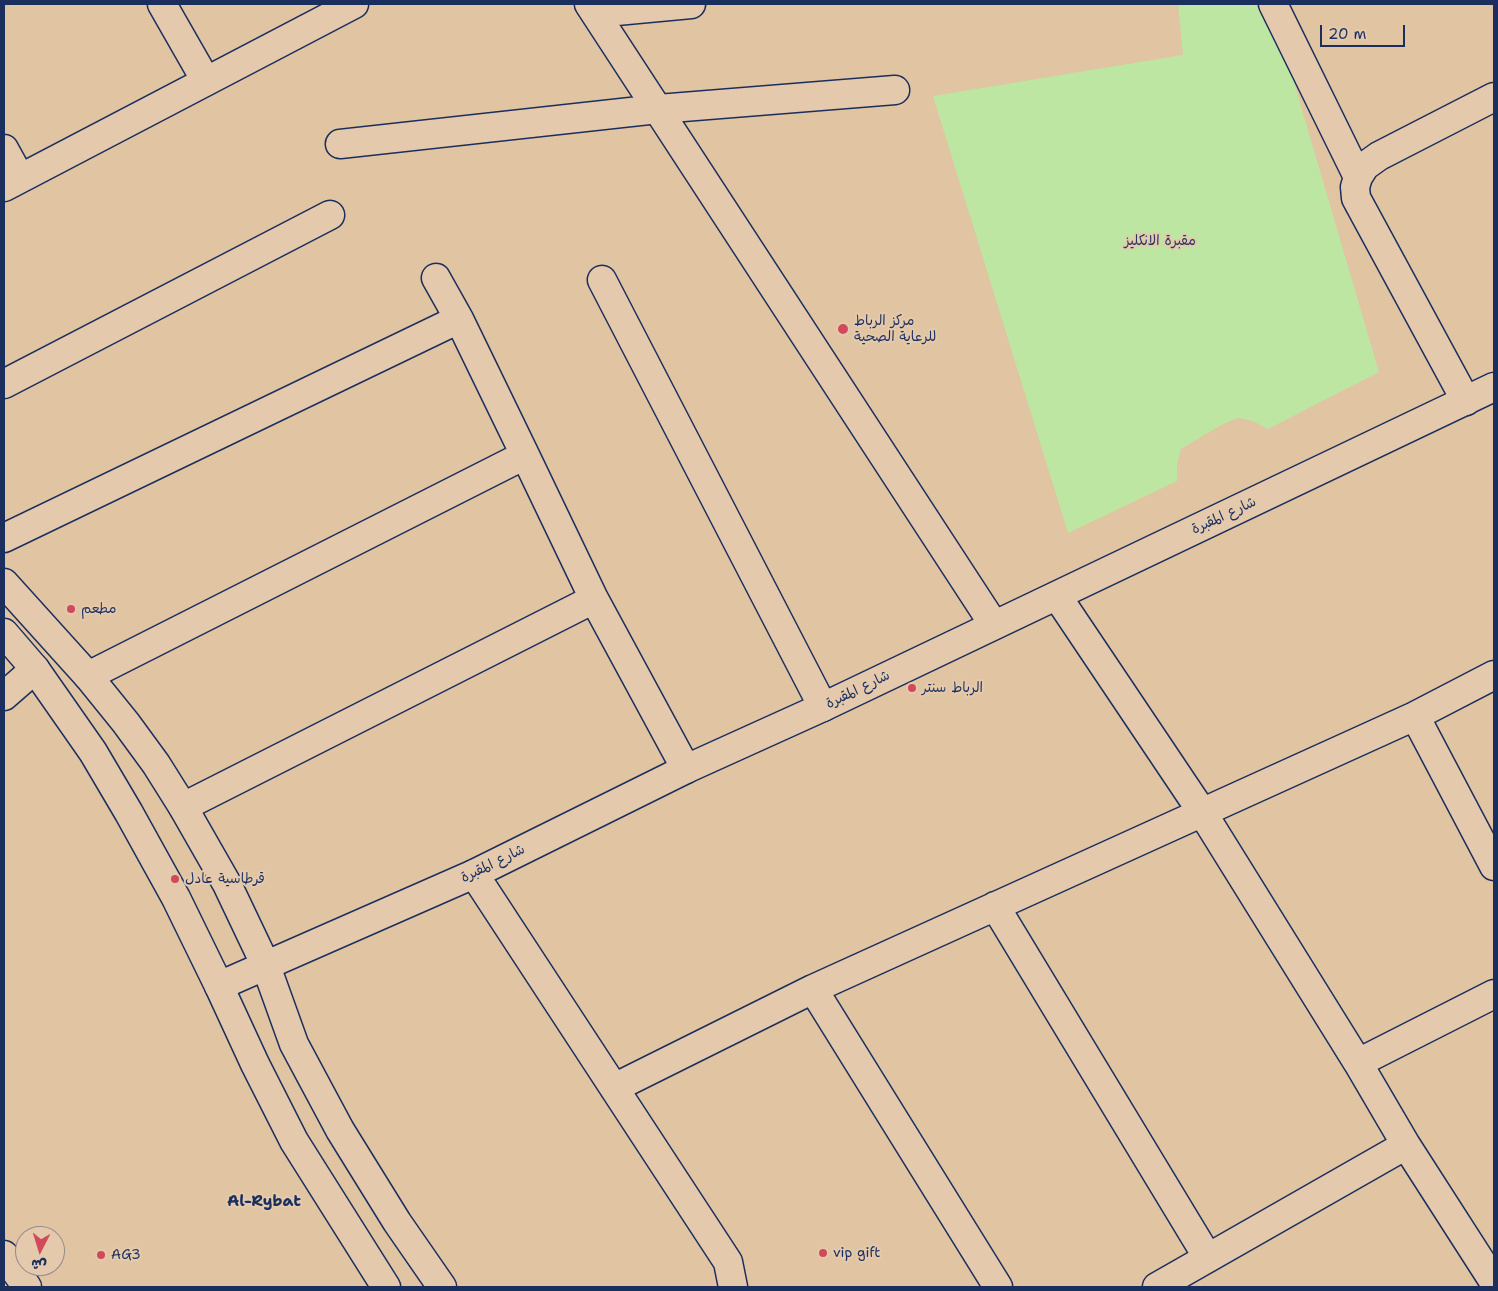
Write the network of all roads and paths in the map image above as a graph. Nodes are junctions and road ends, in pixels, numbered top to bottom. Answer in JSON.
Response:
{"nodes":[{"id":1,"x":162,"y":4,"type":"edge"},
{"id":2,"x":354,"y":4,"type":"edge"},
{"id":3,"x":691,"y":4,"type":"edge"},
{"id":4,"x":1273,"y":4,"type":"edge"},
{"id":5,"x":592,"y":8,"type":"edge"},
{"id":6,"x":206,"y":81,"type":"junction"},
{"id":7,"x":895,"y":90,"type":"dead end"},
{"id":8,"x":1494,"y":97,"type":"edge"},
{"id":9,"x":658,"y":109,"type":"junction"},
{"id":10,"x":340,"y":144,"type":"dead end"},
{"id":11,"x":4,"y":149,"type":"edge"},
{"id":12,"x":1358,"y":177,"type":"junction"},
{"id":13,"x":12,"y":183,"type":"edge"},
{"id":14,"x":330,"y":215,"type":"dead end"},
{"id":15,"x":436,"y":278,"type":"dead end"},
{"id":16,"x":602,"y":280,"type":"dead end"},
{"id":17,"x":459,"y":320,"type":"junction"},
{"id":18,"x":4,"y":384,"type":"edge"},
{"id":19,"x":1494,"y":387,"type":"edge"},
{"id":20,"x":1466,"y":401,"type":"junction"},
{"id":21,"x":525,"y":455,"type":"junction"},
{"id":22,"x":4,"y":538,"type":"edge"},
{"id":23,"x":4,"y":583,"type":"edge"},
{"id":24,"x":1057,"y":596,"type":"junction"},
{"id":25,"x":594,"y":599,"type":"junction"},
{"id":26,"x":994,"y":625,"type":"junction"},
{"id":27,"x":4,"y":633,"type":"edge"},
{"id":28,"x":35,"y":669,"type":"junction"},
{"id":29,"x":1494,"y":675,"type":"edge"},
{"id":30,"x":88,"y":676,"type":"junction"},
{"id":31,"x":4,"y":696,"type":"edge"},
{"id":32,"x":823,"y":706,"type":"junction"},
{"id":33,"x":1416,"y":716,"type":"junction"},
{"id":34,"x":686,"y":769,"type":"junction"},
{"id":35,"x":183,"y":807,"type":"junction"},
{"id":36,"x":1202,"y":812,"type":"junction"},
{"id":37,"x":1494,"y":866,"type":"edge"},
{"id":38,"x":474,"y":874,"type":"junction"},
{"id":39,"x":995,"y":906,"type":"junction"},
{"id":40,"x":266,"y":966,"type":"junction"},
{"id":41,"x":219,"y":986,"type":"junction"},
{"id":42,"x":813,"y":989,"type":"junction"},
{"id":43,"x":1494,"y":994,"type":"edge"},
{"id":44,"x":1358,"y":1063,"type":"junction"},
{"id":45,"x":614,"y":1088,"type":"junction"},
{"id":46,"x":1406,"y":1145,"type":"junction"},
{"id":47,"x":4,"y":1255,"type":"edge"},
{"id":48,"x":1208,"y":1258,"type":"junction"},
{"id":49,"x":1494,"y":1282,"type":"edge"},
{"id":50,"x":26,"y":1287,"type":"edge"},
{"id":51,"x":386,"y":1287,"type":"edge"},
{"id":52,"x":442,"y":1287,"type":"edge"},
{"id":53,"x":733,"y":1287,"type":"edge"},
{"id":54,"x":998,"y":1287,"type":"edge"},
{"id":55,"x":1157,"y":1287,"type":"edge"}],
"edges":[{"from":1,"to":6,"type":"street"},
{"from":2,"to":6,"type":"street"},
{"from":3,"to":5,"type":"street"},
{"from":4,"to":12,"type":"street"},
{"from":5,"to":9,"type":"street"},
{"from":6,"to":13,"type":"street"},
{"from":7,"to":9,"type":"street"},
{"from":8,"to":12,"type":"street"},
{"from":9,"to":10,"type":"street"},
{"from":9,"to":26,"type":"street"},
{"from":11,"to":13,"type":"street"},
{"from":12,"to":20,"type":"street"},
{"from":14,"to":18,"type":"street"},
{"from":15,"to":17,"type":"street"},
{"from":16,"to":32,"type":"street"},
{"from":17,"to":21,"type":"street"},
{"from":17,"to":22,"type":"street"},
{"from":19,"to":20,"type":"street","name":"شارع المقبرة"},
{"from":20,"to":24,"type":"street","name":"شارع المقبرة"},
{"from":21,"to":25,"type":"street"},
{"from":21,"to":30,"type":"street"},
{"from":23,"to":30,"type":"street"},
{"from":24,"to":26,"type":"street","name":"شارع المقبرة"},
{"from":24,"to":36,"type":"street"},
{"from":25,"to":34,"type":"street"},
{"from":25,"to":35,"type":"street"},
{"from":26,"to":32,"type":"street","name":"شارع المقبرة"},
{"from":27,"to":28,"type":"street"},
{"from":28,"to":31,"type":"street"},
{"from":28,"to":41,"type":"street"},
{"from":29,"to":33,"type":"street"},
{"from":30,"to":35,"type":"street"},
{"from":32,"to":34,"type":"street","name":"شارع المقبرة"},
{"from":33,"to":36,"type":"street"},
{"from":33,"to":37,"type":"street"},
{"from":34,"to":38,"type":"street","name":"شارع المقبرة"},
{"from":35,"to":40,"type":"street"},
{"from":36,"to":39,"type":"street"},
{"from":36,"to":44,"type":"street"},
{"from":38,"to":40,"type":"street","name":"شارع المقبرة"},
{"from":38,"to":45,"type":"street"},
{"from":39,"to":42,"type":"street"},
{"from":39,"to":48,"type":"street"},
{"from":40,"to":41,"type":"street","name":"شارع المقبرة"},
{"from":40,"to":52,"type":"street"},
{"from":41,"to":51,"type":"street"},
{"from":42,"to":45,"type":"street"},
{"from":42,"to":54,"type":"street"},
{"from":43,"to":44,"type":"street"},
{"from":44,"to":46,"type":"street"},
{"from":45,"to":53,"type":"street"},
{"from":46,"to":48,"type":"street"},
{"from":46,"to":49,"type":"street"},
{"from":47,"to":50,"type":"street"},
{"from":48,"to":55,"type":"street"}]}
